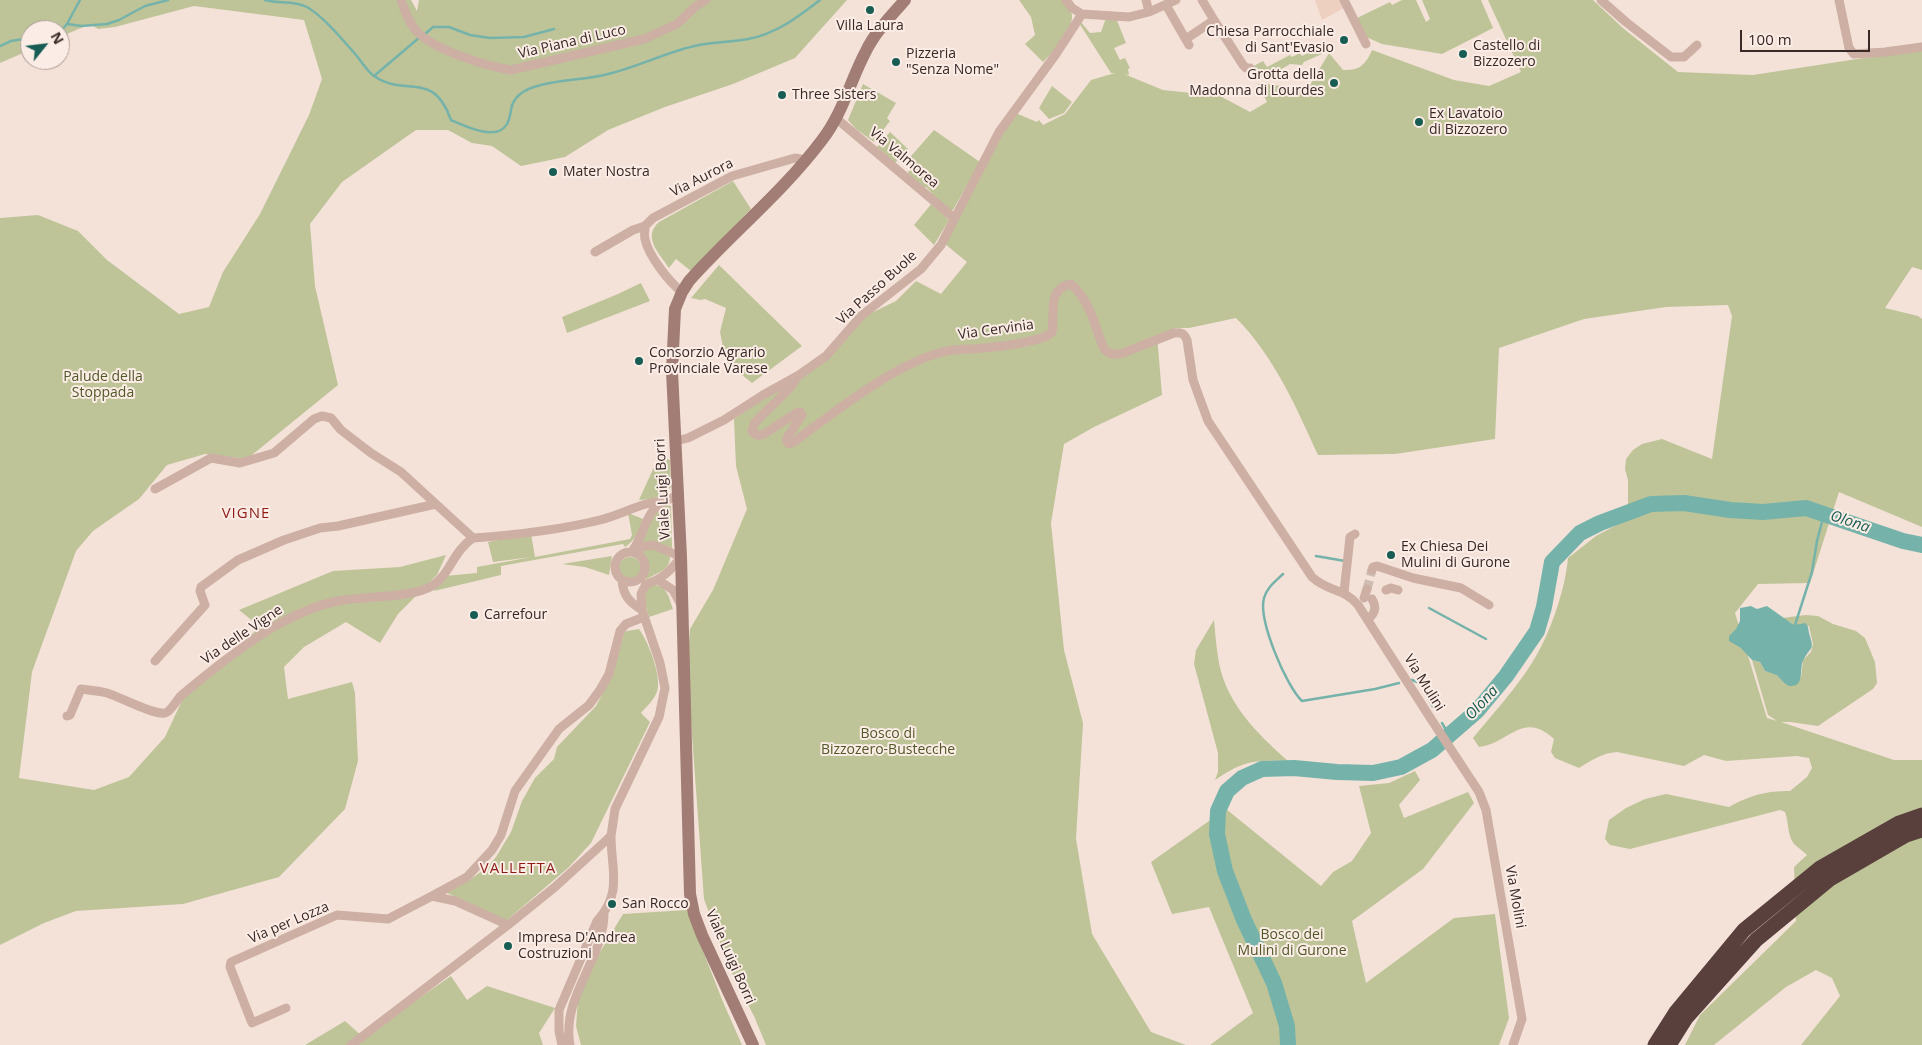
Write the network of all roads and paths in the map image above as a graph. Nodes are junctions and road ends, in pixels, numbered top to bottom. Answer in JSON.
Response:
{"nodes":[{"id":1,"x":401,"y":0,"type":"edge"},
{"id":2,"x":706,"y":0,"type":"edge"},
{"id":3,"x":905,"y":0,"type":"edge"},
{"id":4,"x":1066,"y":0,"type":"edge"},
{"id":5,"x":1146,"y":0,"type":"edge"},
{"id":6,"x":1176,"y":0,"type":"edge"},
{"id":7,"x":1202,"y":0,"type":"edge"},
{"id":8,"x":1601,"y":0,"type":"edge"},
{"id":9,"x":1839,"y":0,"type":"edge"},
{"id":10,"x":1344,"y":1,"type":"edge"},
{"id":11,"x":1166,"y":5,"type":"junction"},
{"id":12,"x":1149,"y":12,"type":"junction"},
{"id":13,"x":1082,"y":14,"type":"junction"},
{"id":14,"x":1214,"y":20,"type":"junction"},
{"id":15,"x":1366,"y":44,"type":"dead end"},
{"id":16,"x":1698,"y":46,"type":"dead end"},
{"id":17,"x":1922,"y":47,"type":"edge"},
{"id":18,"x":1250,"y":68,"type":"dead end"},
{"id":19,"x":837,"y":119,"type":"junction"},
{"id":20,"x":806,"y":160,"type":"junction"},
{"id":21,"x":954,"y":218,"type":"junction"},
{"id":22,"x":645,"y":226,"type":"junction"},
{"id":23,"x":595,"y":252,"type":"dead end"},
{"id":24,"x":682,"y":292,"type":"junction"},
{"id":25,"x":800,"y":376,"type":"junction"},
{"id":26,"x":676,"y":441,"type":"junction"},
{"id":27,"x":155,"y":490,"type":"dead end"},
{"id":28,"x":678,"y":495,"type":"junction"},
{"id":29,"x":663,"y":501,"type":"junction"},
{"id":30,"x":436,"y":504,"type":"junction"},
{"id":31,"x":636,"y":509,"type":"junction"},
{"id":32,"x":648,"y":515,"type":"junction"},
{"id":33,"x":1279,"y":527,"type":"joint"},
{"id":34,"x":1355,"y":534,"type":"dead end"},
{"id":35,"x":473,"y":538,"type":"junction"},
{"id":36,"x":633,"y":550,"type":"junction"},
{"id":37,"x":681,"y":557,"type":"junction"},
{"id":38,"x":1372,"y":570,"type":"dead end"},
{"id":39,"x":622,"y":580,"type":"junction"},
{"id":40,"x":658,"y":580,"type":"junction"},
{"id":41,"x":643,"y":581,"type":"junction"},
{"id":42,"x":1398,"y":590,"type":"dead end"},
{"id":43,"x":1344,"y":592,"type":"junction"},
{"id":44,"x":1371,"y":596,"type":"junction"},
{"id":45,"x":1489,"y":604,"type":"dead end"},
{"id":46,"x":682,"y":608,"type":"junction"},
{"id":47,"x":643,"y":613,"type":"junction"},
{"id":48,"x":1368,"y":619,"type":"junction"},
{"id":49,"x":155,"y":661,"type":"dead end"},
{"id":50,"x":67,"y":716,"type":"dead end"},
{"id":51,"x":1458,"y":760,"type":"joint"},
{"id":52,"x":1922,"y":814,"type":"edge"},
{"id":53,"x":1922,"y":830,"type":"edge"},
{"id":54,"x":611,"y":836,"type":"junction"},
{"id":55,"x":432,"y":896,"type":"junction"},
{"id":56,"x":604,"y":913,"type":"junction"},
{"id":57,"x":508,"y":925,"type":"junction"},
{"id":58,"x":286,"y":1008,"type":"dead end"},
{"id":59,"x":351,"y":1045,"type":"edge"},
{"id":60,"x":562,"y":1045,"type":"edge"},
{"id":61,"x":570,"y":1045,"type":"edge"},
{"id":62,"x":752,"y":1045,"type":"edge"},
{"id":63,"x":1513,"y":1045,"type":"edge"},
{"id":64,"x":1655,"y":1045,"type":"edge"},
{"id":65,"x":1670,"y":1045,"type":"edge"}],
"edges":[{"from":1,"to":2,"type":"street","name":"Via Piana di Luco"},
{"from":3,"to":19,"type":"main road","name":"Viale Luigi Borri"},
{"from":4,"to":13,"type":"street"},
{"from":5,"to":12,"type":"street"},
{"from":6,"to":11,"type":"street"},
{"from":7,"to":14,"type":"street"},
{"from":8,"to":16,"type":"street"},
{"from":9,"to":17,"type":"street"},
{"from":10,"to":15,"type":"street"},
{"from":11,"to":12,"type":"street"},
{"from":11,"to":14,"type":"street"},
{"from":12,"to":13,"type":"street"},
{"from":13,"to":21,"type":"street","name":"Via Passo Buole"},
{"from":14,"to":18,"type":"street"},
{"from":19,"to":20,"type":"main road","name":"Viale Luigi Borri"},
{"from":19,"to":21,"type":"street","name":"Via Valmorea"},
{"from":20,"to":22,"type":"street","name":"Via Aurora"},
{"from":20,"to":24,"type":"main road","name":"Viale Luigi Borri"},
{"from":21,"to":25,"type":"street","name":"Via Passo Buole"},
{"from":22,"to":23,"type":"street","name":"Via Aurora"},
{"from":22,"to":24,"type":"street"},
{"from":24,"to":26,"type":"main road","name":"Viale Luigi Borri"},
{"from":25,"to":26,"type":"street","name":"Via Passo Buole"},
{"from":25,"to":33,"type":"street","name":"Via Cervinia"},
{"from":26,"to":28,"type":"main road","name":"Viale Luigi Borri"},
{"from":27,"to":30,"type":"street"},
{"from":28,"to":29,"type":"street"},
{"from":28,"to":37,"type":"main road","name":"Viale Luigi Borri"},
{"from":29,"to":31,"type":"street"},
{"from":29,"to":32,"type":"street"},
{"from":30,"to":35,"type":"street"},
{"from":30,"to":49,"type":"street"},
{"from":31,"to":32,"type":"street"},
{"from":31,"to":35,"type":"street"},
{"from":32,"to":36,"type":"street"},
{"from":33,"to":43,"type":"street","name":"Via Mulini"},
{"from":34,"to":43,"type":"street"},
{"from":35,"to":50,"type":"street","name":"Via delle Vigne"},
{"from":36,"to":37,"type":"street"},
{"from":36,"to":39,"type":"street"},
{"from":36,"to":41,"type":"street"},
{"from":37,"to":40,"type":"street"},
{"from":37,"to":46,"type":"main road","name":"Viale Luigi Borri"},
{"from":38,"to":45,"type":"street"},
{"from":39,"to":41,"type":"street"},
{"from":39,"to":47,"type":"street"},
{"from":40,"to":41,"type":"street"},
{"from":40,"to":46,"type":"street"},
{"from":41,"to":47,"type":"street"},
{"from":42,"to":44,"type":"street"},
{"from":43,"to":44,"type":"street","name":"Via Mulini"},
{"from":44,"to":48,"type":"street","name":"Via Mulini"},
{"from":44,"to":48,"type":"street"},
{"from":46,"to":62,"type":"main road","name":"Viale Luigi Borri"},
{"from":47,"to":54,"type":"street"},
{"from":47,"to":55,"type":"street"},
{"from":48,"to":51,"type":"street","name":"Via Mulini"},
{"from":51,"to":63,"type":"street","name":"Via Molini"},
{"from":52,"to":64,"type":"highway"},
{"from":53,"to":65,"type":"highway"},
{"from":54,"to":56,"type":"street"},
{"from":54,"to":57,"type":"street"},
{"from":55,"to":57,"type":"street"},
{"from":55,"to":58,"type":"street","name":"Via per Lozza"},
{"from":56,"to":60,"type":"street"},
{"from":56,"to":61,"type":"street"},
{"from":57,"to":59,"type":"street"}]}
